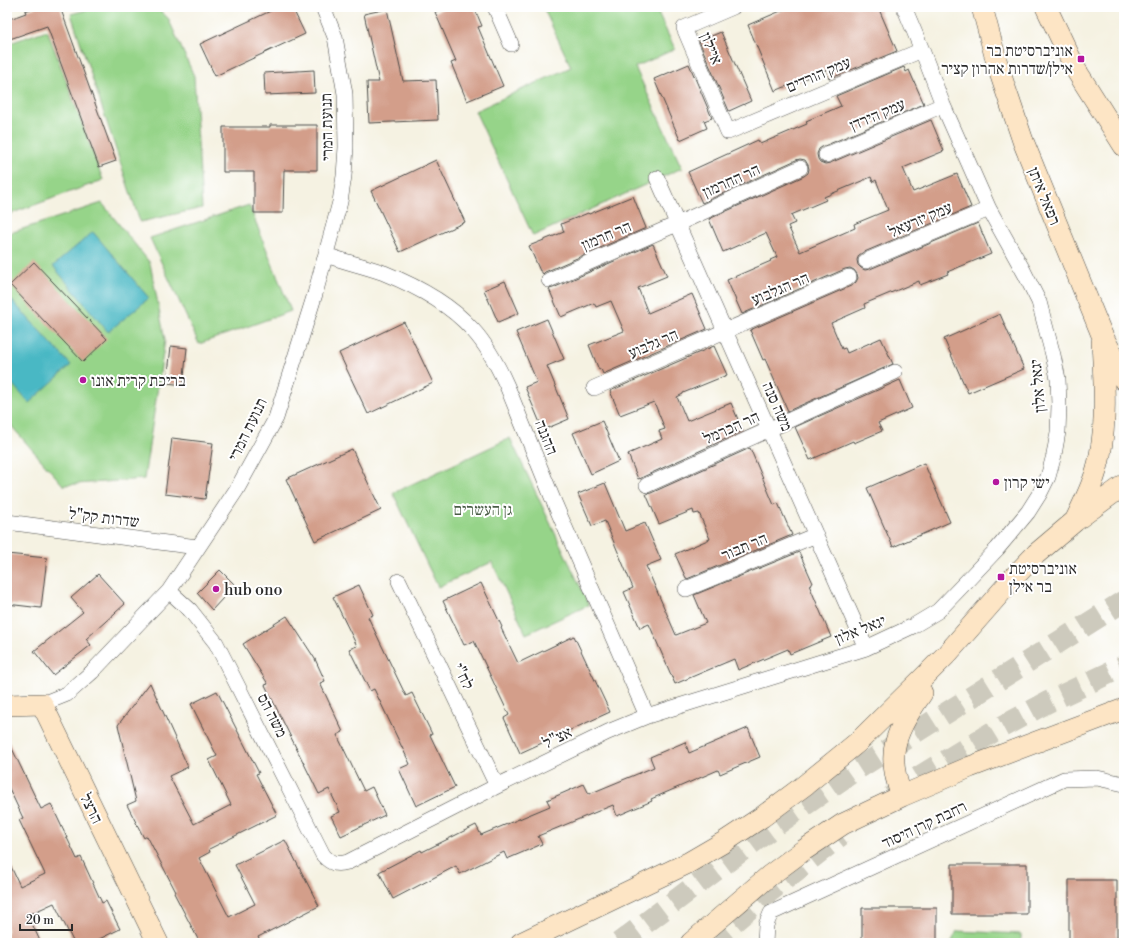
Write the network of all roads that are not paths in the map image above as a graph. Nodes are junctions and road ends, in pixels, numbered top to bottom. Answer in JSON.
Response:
{"nodes":[{"id":1,"x":323,"y":7,"type":"edge"},
{"id":2,"x":495,"y":7,"type":"edge"},
{"id":3,"x":733,"y":7,"type":"edge"},
{"id":4,"x":904,"y":7,"type":"edge"},
{"id":5,"x":982,"y":7,"type":"edge"},
{"id":6,"x":1046,"y":7,"type":"edge"},
{"id":7,"x":511,"y":44,"type":"dead end"},
{"id":8,"x":922,"y":50,"type":"junction"},
{"id":9,"x":943,"y":105,"type":"junction"},
{"id":10,"x":728,"y":132,"type":"joint"},
{"id":11,"x":1124,"y":146,"type":"edge"},
{"id":12,"x":826,"y":155,"type":"dead end"},
{"id":13,"x":800,"y":168,"type":"dead end"},
{"id":14,"x":657,"y":178,"type":"dead end"},
{"id":15,"x":989,"y":209,"type":"junction"},
{"id":16,"x":677,"y":224,"type":"junction"},
{"id":17,"x":326,"y":255,"type":"junction"},
{"id":18,"x":866,"y":261,"type":"dead end"},
{"id":19,"x":849,"y":277,"type":"dead end"},
{"id":20,"x":549,"y":280,"type":"dead end"},
{"id":21,"x":725,"y":331,"type":"junction"},
{"id":22,"x":1102,"y":335,"type":"junction"},
{"id":23,"x":895,"y":372,"type":"dead end"},
{"id":24,"x":1124,"y":380,"type":"edge"},
{"id":25,"x":594,"y":388,"type":"dead end"},
{"id":26,"x":769,"y":430,"type":"junction"},
{"id":27,"x":648,"y":485,"type":"dead end"},
{"id":28,"x":1124,"y":485,"type":"edge"},
{"id":29,"x":1075,"y":521,"type":"junction"},
{"id":30,"x":7,"y":522,"type":"edge"},
{"id":31,"x":816,"y":535,"type":"junction"},
{"id":32,"x":197,"y":547,"type":"junction"},
{"id":33,"x":399,"y":581,"type":"dead end"},
{"id":34,"x":686,"y":589,"type":"dead end"},
{"id":35,"x":168,"y":591,"type":"junction"},
{"id":36,"x":866,"y":648,"type":"junction"},
{"id":37,"x":947,"y":654,"type":"junction"},
{"id":38,"x":808,"y":667,"type":"joint"},
{"id":39,"x":42,"y":704,"type":"junction"},
{"id":40,"x":7,"y":705,"type":"edge"},
{"id":41,"x":1122,"y":711,"type":"edge"},
{"id":42,"x":647,"y":716,"type":"junction"},
{"id":43,"x":1124,"y":784,"type":"edge"},
{"id":44,"x":497,"y":786,"type":"junction"},
{"id":45,"x":902,"y":796,"type":"junction"},
{"id":46,"x":333,"y":863,"type":"joint"},
{"id":47,"x":158,"y":943,"type":"edge"},
{"id":48,"x":521,"y":943,"type":"edge"},
{"id":49,"x":691,"y":943,"type":"edge"},
{"id":50,"x":765,"y":943,"type":"edge"}],
"edges":[{"from":1,"to":17,"type":"street","name":"תנועת המרי"},
{"from":2,"to":7,"type":"street"},
{"from":3,"to":10,"type":"street","name":"איילון"},
{"from":4,"to":8,"type":"street","name":"יגאל אלון"},
{"from":5,"to":22,"type":"main road","name":"רפאל איתן"},
{"from":6,"to":11,"type":"main road"},
{"from":8,"to":9,"type":"street","name":"יגאל אלון"},
{"from":8,"to":10,"type":"street","name":"עמק הורדים"},
{"from":9,"to":12,"type":"street","name":"עמק הירדן"},
{"from":9,"to":15,"type":"street","name":"יגאל אלון"},
{"from":13,"to":16,"type":"street","name":"הר החרמון"},
{"from":14,"to":16,"type":"street","name":"משה סנה"},
{"from":15,"to":18,"type":"street","name":"עמק יזרעאל"},
{"from":15,"to":36,"type":"street","name":"יגאל אלון"},
{"from":16,"to":20,"type":"street","name":"הר חרמון"},
{"from":16,"to":21,"type":"street","name":"משה סנה"},
{"from":17,"to":32,"type":"street","name":"תנועת המרי"},
{"from":17,"to":42,"type":"street","name":"ההגנה"},
{"from":19,"to":21,"type":"street","name":"הר הגלבוע"},
{"from":21,"to":25,"type":"street","name":"הר גלבוע"},
{"from":21,"to":26,"type":"street","name":"משה סנה"},
{"from":22,"to":24,"type":"main road","name":"רפאל איתן"},
{"from":22,"to":29,"type":"main road"},
{"from":23,"to":26,"type":"street","name":"הר הכרמל"},
{"from":26,"to":27,"type":"street","name":"הר הכרמל"},
{"from":26,"to":31,"type":"street","name":"משה סנה"},
{"from":28,"to":29,"type":"main road"},
{"from":29,"to":37,"type":"main road"},
{"from":30,"to":32,"type":"street","name":"שדרות קק\"ל"},
{"from":31,"to":34,"type":"street","name":"הר תבור"},
{"from":31,"to":36,"type":"street","name":"משה סנה"},
{"from":32,"to":35,"type":"street","name":"תנועת המרי"},
{"from":33,"to":44,"type":"street","name":"לח\"י"},
{"from":35,"to":39,"type":"street","name":"תנועת המרי"},
{"from":35,"to":46,"type":"street","name":"משה הס"},
{"from":36,"to":38,"type":"street","name":"יגאל אלון"},
{"from":37,"to":45,"type":"main road"},
{"from":37,"to":48,"type":"main road"},
{"from":38,"to":42,"type":"street","name":"אצ\"ל"},
{"from":39,"to":40,"type":"main road"},
{"from":39,"to":47,"type":"main road","name":"הרצל"},
{"from":41,"to":45,"type":"main road"},
{"from":42,"to":44,"type":"street","name":"אצ\"ל"},
{"from":43,"to":50,"type":"street","name":"רחבת קרן היסוד"},
{"from":44,"to":46,"type":"street","name":"אצ\"ל"},
{"from":45,"to":49,"type":"main road"}]}
